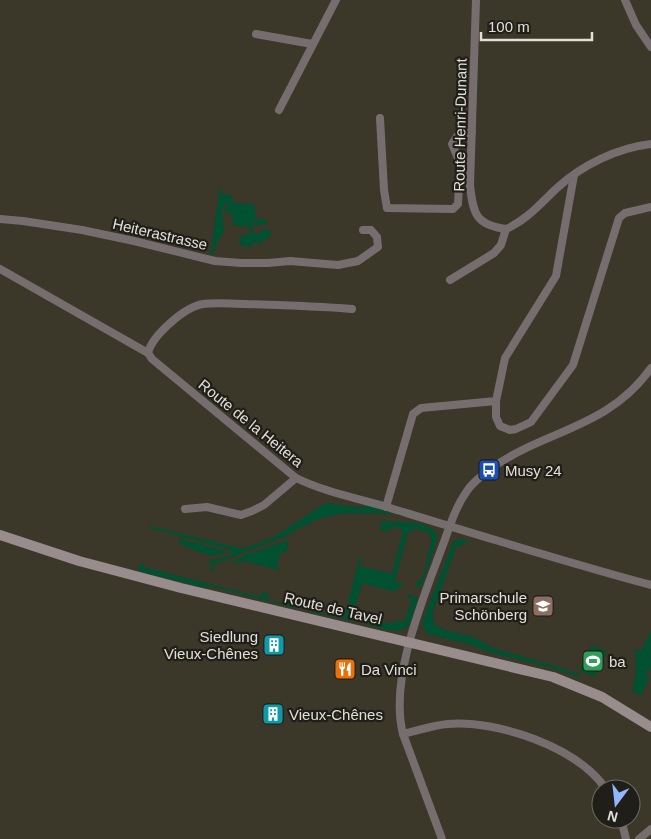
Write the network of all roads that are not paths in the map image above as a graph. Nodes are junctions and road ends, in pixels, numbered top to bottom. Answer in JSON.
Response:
{"nodes":[{"id":1,"x":336,"y":0,"type":"edge"},
{"id":2,"x":476,"y":0,"type":"edge"},
{"id":3,"x":625,"y":0,"type":"edge"},
{"id":4,"x":256,"y":34,"type":"dead end"},
{"id":5,"x":312,"y":44,"type":"junction"},
{"id":6,"x":651,"y":47,"type":"edge"},
{"id":7,"x":279,"y":110,"type":"dead end"},
{"id":8,"x":380,"y":118,"type":"dead end"},
{"id":9,"x":472,"y":132,"type":"junction"},
{"id":10,"x":651,"y":144,"type":"edge"},
{"id":11,"x":574,"y":175,"type":"junction"},
{"id":12,"x":651,"y":208,"type":"edge"},
{"id":13,"x":0,"y":219,"type":"edge"},
{"id":14,"x":506,"y":229,"type":"junction"},
{"id":15,"x":363,"y":230,"type":"dead end"},
{"id":16,"x":0,"y":268,"type":"edge"},
{"id":17,"x":450,"y":280,"type":"dead end"},
{"id":18,"x":352,"y":309,"type":"dead end"},
{"id":19,"x":148,"y":354,"type":"junction"},
{"id":20,"x":651,"y":368,"type":"edge"},
{"id":21,"x":496,"y":401,"type":"junction"},
{"id":22,"x":296,"y":478,"type":"junction"},
{"id":23,"x":386,"y":507,"type":"junction"},
{"id":24,"x":185,"y":509,"type":"dead end"},
{"id":25,"x":449,"y":527,"type":"junction"},
{"id":26,"x":0,"y":535,"type":"edge"},
{"id":27,"x":651,"y":585,"type":"edge"},
{"id":28,"x":410,"y":642,"type":"junction"},
{"id":29,"x":651,"y":727,"type":"edge"},
{"id":30,"x":403,"y":734,"type":"junction"},
{"id":31,"x":598,"y":779,"type":"edge"},
{"id":32,"x":651,"y":829,"type":"edge"},
{"id":33,"x":442,"y":839,"type":"edge"},
{"id":34,"x":639,"y":839,"type":"edge"}],
"edges":[{"from":1,"to":5,"type":"street"},
{"from":2,"to":9,"type":"street","name":"Route Henri-Dunant"},
{"from":3,"to":6,"type":"street"},
{"from":4,"to":5,"type":"street"},
{"from":5,"to":7,"type":"street"},
{"from":8,"to":9,"type":"street"},
{"from":9,"to":14,"type":"street","name":"Route Henri-Dunant"},
{"from":10,"to":11,"type":"street"},
{"from":11,"to":14,"type":"street"},
{"from":11,"to":21,"type":"street"},
{"from":12,"to":21,"type":"street"},
{"from":13,"to":15,"type":"street","name":"Heiterastrasse"},
{"from":14,"to":17,"type":"street"},
{"from":16,"to":19,"type":"street"},
{"from":18,"to":19,"type":"street"},
{"from":19,"to":22,"type":"street","name":"Route de la Heitera"},
{"from":20,"to":25,"type":"street"},
{"from":21,"to":23,"type":"street"},
{"from":22,"to":23,"type":"street","name":"Route de la Heitera"},
{"from":22,"to":24,"type":"street"},
{"from":23,"to":25,"type":"street","name":"Route de la Heitera"},
{"from":25,"to":27,"type":"street","name":"Route de la Heitera"},
{"from":25,"to":28,"type":"street"},
{"from":26,"to":28,"type":"main road","name":"Route de Tavel"},
{"from":28,"to":29,"type":"main road","name":"Route de Tavel"},
{"from":28,"to":30,"type":"street"},
{"from":30,"to":31,"type":"street"},
{"from":30,"to":33,"type":"street"},
{"from":32,"to":34,"type":"street"}]}
